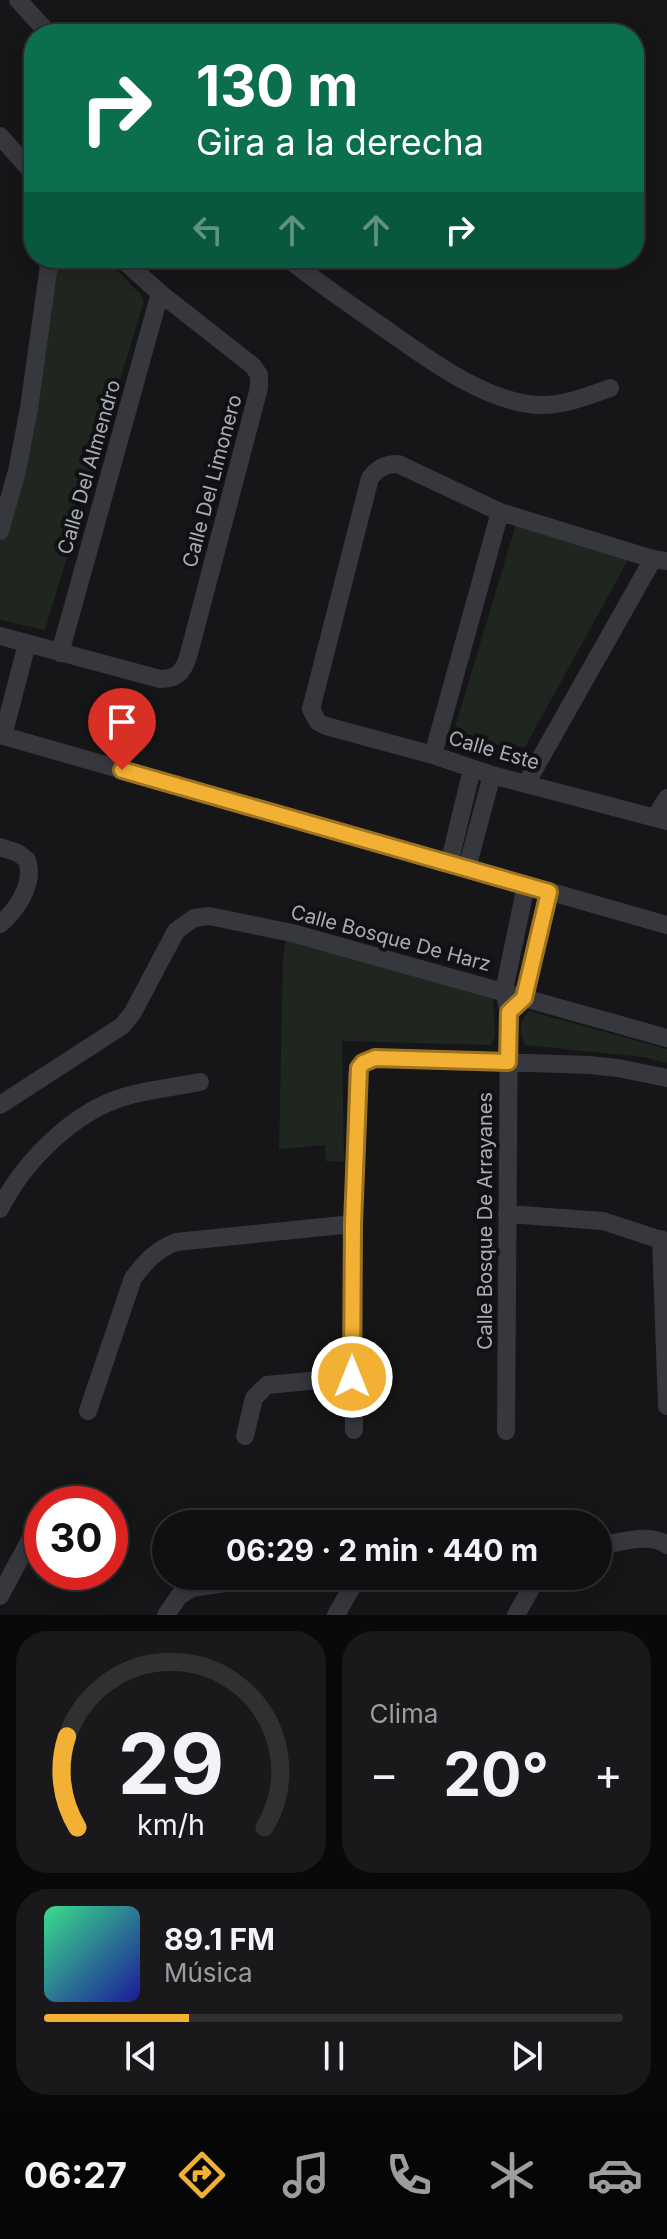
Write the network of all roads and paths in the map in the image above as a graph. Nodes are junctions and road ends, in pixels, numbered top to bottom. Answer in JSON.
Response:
{"nodes":[{"id":1,"x":18,"y":0,"type":"edge"},
{"id":2,"x":40,"y":24,"type":"edge"},
{"id":3,"x":0,"y":136,"type":"edge"},
{"id":4,"x":24,"y":163,"type":"edge"},
{"id":5,"x":49,"y":268,"type":"edge"},
{"id":6,"x":132,"y":268,"type":"edge"},
{"id":7,"x":300,"y":268,"type":"edge"},
{"id":8,"x":160,"y":293,"type":"junction"},
{"id":9,"x":610,"y":388,"type":"dead end"},
{"id":10,"x":500,"y":512,"type":"junction"},
{"id":11,"x":0,"y":531,"type":"edge"},
{"id":12,"x":660,"y":560,"type":"edge"},
{"id":13,"x":1,"y":638,"type":"edge"},
{"id":14,"x":27,"y":644,"type":"junction"},
{"id":15,"x":60,"y":653,"type":"junction"},
{"id":16,"x":1,"y":735,"type":"edge"},
{"id":17,"x":433,"y":755,"type":"junction"},
{"id":18,"x":472,"y":769,"type":"junction"},
{"id":19,"x":492,"y":775,"type":"junction"},
{"id":20,"x":527,"y":782,"type":"junction"},
{"id":21,"x":667,"y":798,"type":"edge"},
{"id":22,"x":661,"y":820,"type":"edge"},
{"id":23,"x":0,"y":847,"type":"edge"},
{"id":24,"x":458,"y":866,"type":"junction"},
{"id":25,"x":526,"y":885,"type":"junction"},
{"id":26,"x":549,"y":892,"type":"junction"},
{"id":27,"x":0,"y":924,"type":"edge"},
{"id":28,"x":667,"y":925,"type":"edge"},
{"id":29,"x":504,"y":991,"type":"junction"},
{"id":30,"x":524,"y":998,"type":"junction"},
{"id":31,"x":509,"y":1012,"type":"junction"},
{"id":32,"x":667,"y":1038,"type":"edge"},
{"id":33,"x":508,"y":1062,"type":"junction"},
{"id":34,"x":667,"y":1078,"type":"edge"},
{"id":35,"x":200,"y":1082,"type":"dead end"},
{"id":36,"x":0,"y":1105,"type":"edge"},
{"id":37,"x":0,"y":1209,"type":"edge"},
{"id":38,"x":507,"y":1214,"type":"junction"},
{"id":39,"x":353,"y":1224,"type":"junction"},
{"id":40,"x":664,"y":1240,"type":"edge"},
{"id":41,"x":352,"y":1377,"type":"junction"},
{"id":42,"x":667,"y":1406,"type":"edge"},
{"id":43,"x":88,"y":1411,"type":"dead end"},
{"id":44,"x":354,"y":1430,"type":"dead end"},
{"id":45,"x":506,"y":1431,"type":"dead end"},
{"id":46,"x":245,"y":1436,"type":"dead end"},
{"id":47,"x":612,"y":1544,"type":"edge"},
{"id":48,"x":666,"y":1544,"type":"edge"},
{"id":49,"x":24,"y":1551,"type":"edge"},
{"id":50,"x":189,"y":1590,"type":"edge"},
{"id":51,"x":350,"y":1590,"type":"edge"},
{"id":52,"x":530,"y":1590,"type":"edge"},
{"id":53,"x":0,"y":1596,"type":"edge"},
{"id":54,"x":166,"y":1615,"type":"edge"},
{"id":55,"x":336,"y":1615,"type":"edge"},
{"id":56,"x":516,"y":1615,"type":"edge"}],
"edges":[{"from":1,"to":2,"type":"street"},
{"from":3,"to":4,"type":"street"},
{"from":5,"to":11,"type":"street"},
{"from":6,"to":8,"type":"street","name":"Calle Del Limonero"},
{"from":7,"to":9,"type":"street"},
{"from":8,"to":15,"type":"street","name":"Calle Del Almendro"},
{"from":8,"to":15,"type":"street","name":"Calle Del Limonero"},
{"from":10,"to":12,"type":"street"},
{"from":10,"to":17,"type":"street"},
{"from":10,"to":17,"type":"street","name":"Calle Este"},
{"from":12,"to":20,"type":"street"},
{"from":13,"to":14,"type":"street"},
{"from":14,"to":15,"type":"street"},
{"from":14,"to":16,"type":"street"},
{"from":16,"to":24,"type":"street"},
{"from":17,"to":18,"type":"street","name":"Calle Este"},
{"from":18,"to":19,"type":"street","name":"Calle Este"},
{"from":18,"to":24,"type":"street"},
{"from":19,"to":20,"type":"street","name":"Calle Este"},
{"from":19,"to":24,"type":"street"},
{"from":20,"to":22,"type":"street","name":"Calle Este"},
{"from":21,"to":22,"type":"street"},
{"from":23,"to":27,"type":"street"},
{"from":24,"to":25,"type":"street"},
{"from":25,"to":26,"type":"street"},
{"from":25,"to":29,"type":"street","name":"Calle Bosque De Arrayanes"},
{"from":26,"to":28,"type":"street"},
{"from":26,"to":30,"type":"street"},
{"from":29,"to":30,"type":"street","name":"Calle Bosque De Harz"},
{"from":29,"to":31,"type":"street","name":"Calle Bosque De Arrayanes"},
{"from":29,"to":36,"type":"street","name":"Calle Bosque De Harz"},
{"from":30,"to":31,"type":"street"},
{"from":30,"to":32,"type":"street","name":"Calle Bosque De Harz"},
{"from":31,"to":33,"type":"street","name":"Calle Bosque De Arrayanes"},
{"from":33,"to":34,"type":"street"},
{"from":33,"to":38,"type":"street","name":"Calle Bosque De Arrayanes"},
{"from":33,"to":39,"type":"street"},
{"from":35,"to":37,"type":"street"},
{"from":38,"to":40,"type":"street"},
{"from":38,"to":45,"type":"street","name":"Calle Bosque De Arrayanes"},
{"from":39,"to":41,"type":"street"},
{"from":39,"to":43,"type":"street"},
{"from":40,"to":42,"type":"street"},
{"from":41,"to":44,"type":"street"},
{"from":41,"to":46,"type":"street"},
{"from":47,"to":48,"type":"street"},
{"from":49,"to":53,"type":"street"},
{"from":50,"to":54,"type":"street"},
{"from":51,"to":55,"type":"street"},
{"from":52,"to":56,"type":"street"}]}
